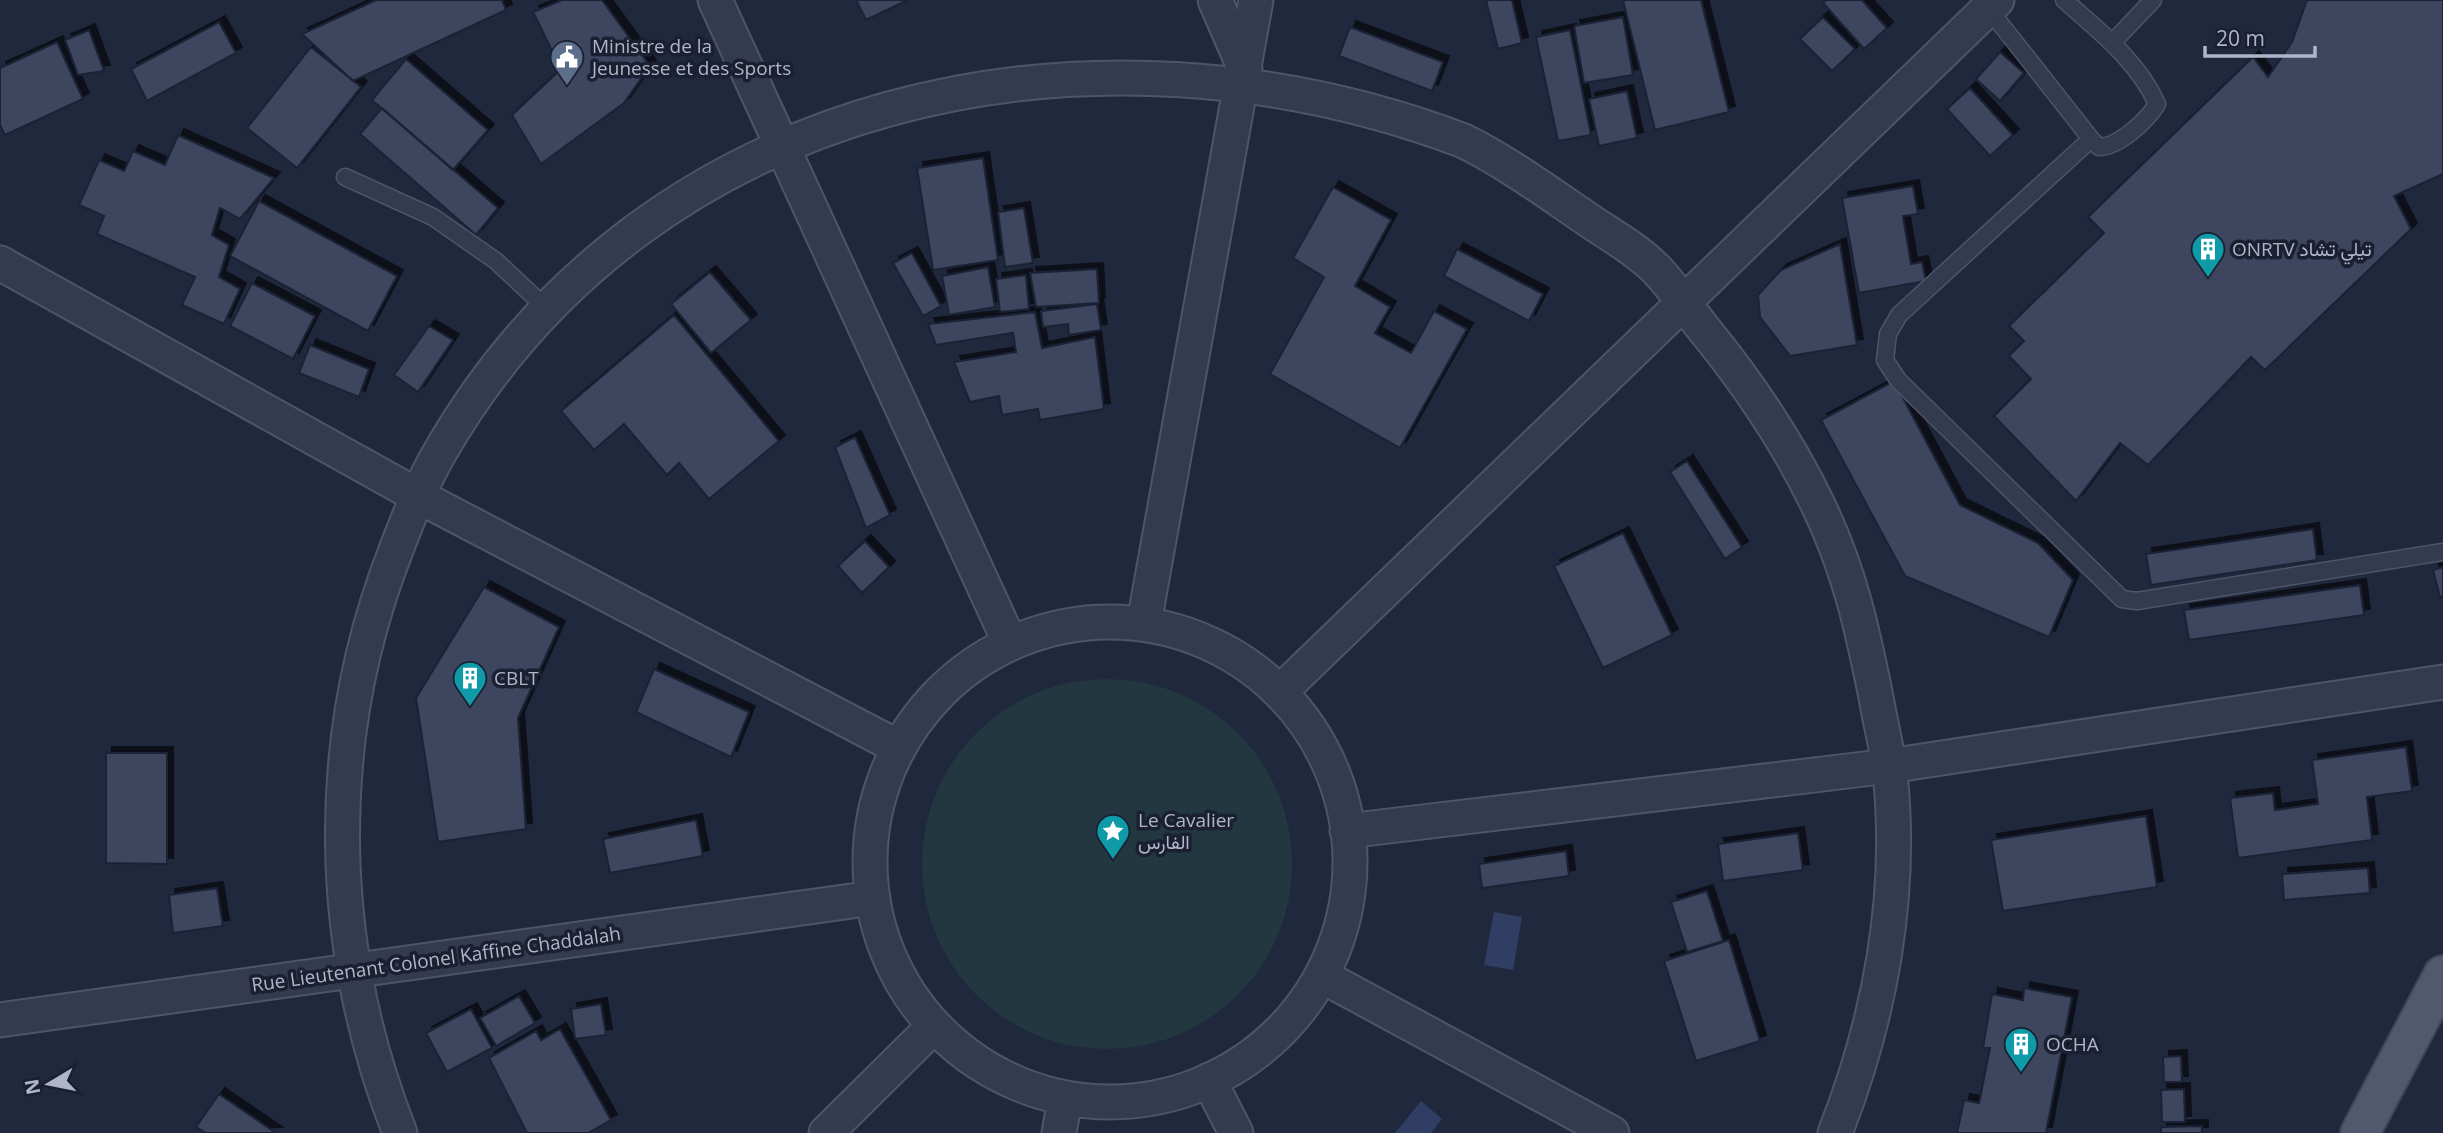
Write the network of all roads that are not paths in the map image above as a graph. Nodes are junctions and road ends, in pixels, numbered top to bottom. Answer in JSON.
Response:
{"nodes":[{"id":1,"x":715,"y":0,"type":"edge"},
{"id":2,"x":1215,"y":0,"type":"edge"},
{"id":3,"x":1256,"y":0,"type":"edge"},
{"id":4,"x":2064,"y":0,"type":"edge"},
{"id":5,"x":2153,"y":0,"type":"edge"},
{"id":6,"x":1993,"y":4,"type":"edge"},
{"id":7,"x":2112,"y":43,"type":"junction"},
{"id":8,"x":1245,"y":69,"type":"junction"},
{"id":9,"x":776,"y":135,"type":"junction"},
{"id":10,"x":2091,"y":139,"type":"junction"},
{"id":11,"x":345,"y":177,"type":"dead end"},
{"id":12,"x":0,"y":263,"type":"edge"},
{"id":13,"x":1684,"y":303,"type":"junction"},
{"id":14,"x":547,"y":309,"type":"junction"},
{"id":15,"x":418,"y":496,"type":"junction"},
{"id":16,"x":2443,"y":552,"type":"edge"},
{"id":17,"x":1144,"y":623,"type":"junction"},
{"id":18,"x":1010,"y":643,"type":"junction"},
{"id":19,"x":2443,"y":682,"type":"edge"},
{"id":20,"x":1280,"y":691,"type":"junction"},
{"id":21,"x":898,"y":747,"type":"junction"},
{"id":22,"x":1889,"y":766,"type":"junction"},
{"id":23,"x":1348,"y":831,"type":"junction"},
{"id":24,"x":873,"y":898,"type":"junction"},
{"id":25,"x":352,"y":971,"type":"junction"},
{"id":26,"x":2443,"y":975,"type":"edge"},
{"id":27,"x":1322,"y":976,"type":"junction"},
{"id":28,"x":0,"y":1020,"type":"edge"},
{"id":29,"x":934,"y":1026,"type":"junction"},
{"id":30,"x":1209,"y":1080,"type":"junction"},
{"id":31,"x":1065,"y":1099,"type":"junction"},
{"id":32,"x":400,"y":1133,"type":"edge"},
{"id":33,"x":826,"y":1133,"type":"edge"},
{"id":34,"x":1059,"y":1133,"type":"edge"},
{"id":35,"x":1236,"y":1133,"type":"edge"},
{"id":36,"x":1612,"y":1133,"type":"edge"},
{"id":37,"x":1835,"y":1133,"type":"edge"},
{"id":38,"x":2360,"y":1133,"type":"edge"}],
"edges":[{"from":1,"to":9,"type":"street"},
{"from":2,"to":8,"type":"street"},
{"from":3,"to":8,"type":"street"},
{"from":4,"to":7,"type":"lane"},
{"from":5,"to":7,"type":"lane"},
{"from":6,"to":10,"type":"lane"},
{"from":6,"to":13,"type":"street"},
{"from":7,"to":10,"type":"lane"},
{"from":8,"to":9,"type":"street"},
{"from":8,"to":13,"type":"street"},
{"from":8,"to":17,"type":"street"},
{"from":9,"to":14,"type":"street"},
{"from":9,"to":18,"type":"street"},
{"from":10,"to":16,"type":"lane"},
{"from":11,"to":14,"type":"lane"},
{"from":12,"to":15,"type":"street"},
{"from":13,"to":20,"type":"street"},
{"from":13,"to":22,"type":"street"},
{"from":14,"to":15,"type":"street"},
{"from":15,"to":21,"type":"street"},
{"from":15,"to":25,"type":"street"},
{"from":17,"to":18,"type":"street"},
{"from":17,"to":20,"type":"street"},
{"from":18,"to":21,"type":"street"},
{"from":19,"to":22,"type":"street"},
{"from":20,"to":23,"type":"street"},
{"from":21,"to":24,"type":"street"},
{"from":22,"to":23,"type":"street"},
{"from":22,"to":37,"type":"street"},
{"from":23,"to":27,"type":"street"},
{"from":24,"to":25,"type":"street","name":"Rue Lieutenant Colonel Kaffine Chaddalah"},
{"from":24,"to":29,"type":"street"},
{"from":25,"to":28,"type":"street","name":"Rue Lieutenant Colonel Kaffine Chaddalah"},
{"from":25,"to":32,"type":"street"},
{"from":26,"to":38,"type":"main road"},
{"from":27,"to":30,"type":"street"},
{"from":27,"to":36,"type":"street"},
{"from":29,"to":31,"type":"street"},
{"from":29,"to":33,"type":"street"},
{"from":30,"to":31,"type":"street"},
{"from":30,"to":35,"type":"street"},
{"from":31,"to":34,"type":"street"}]}
